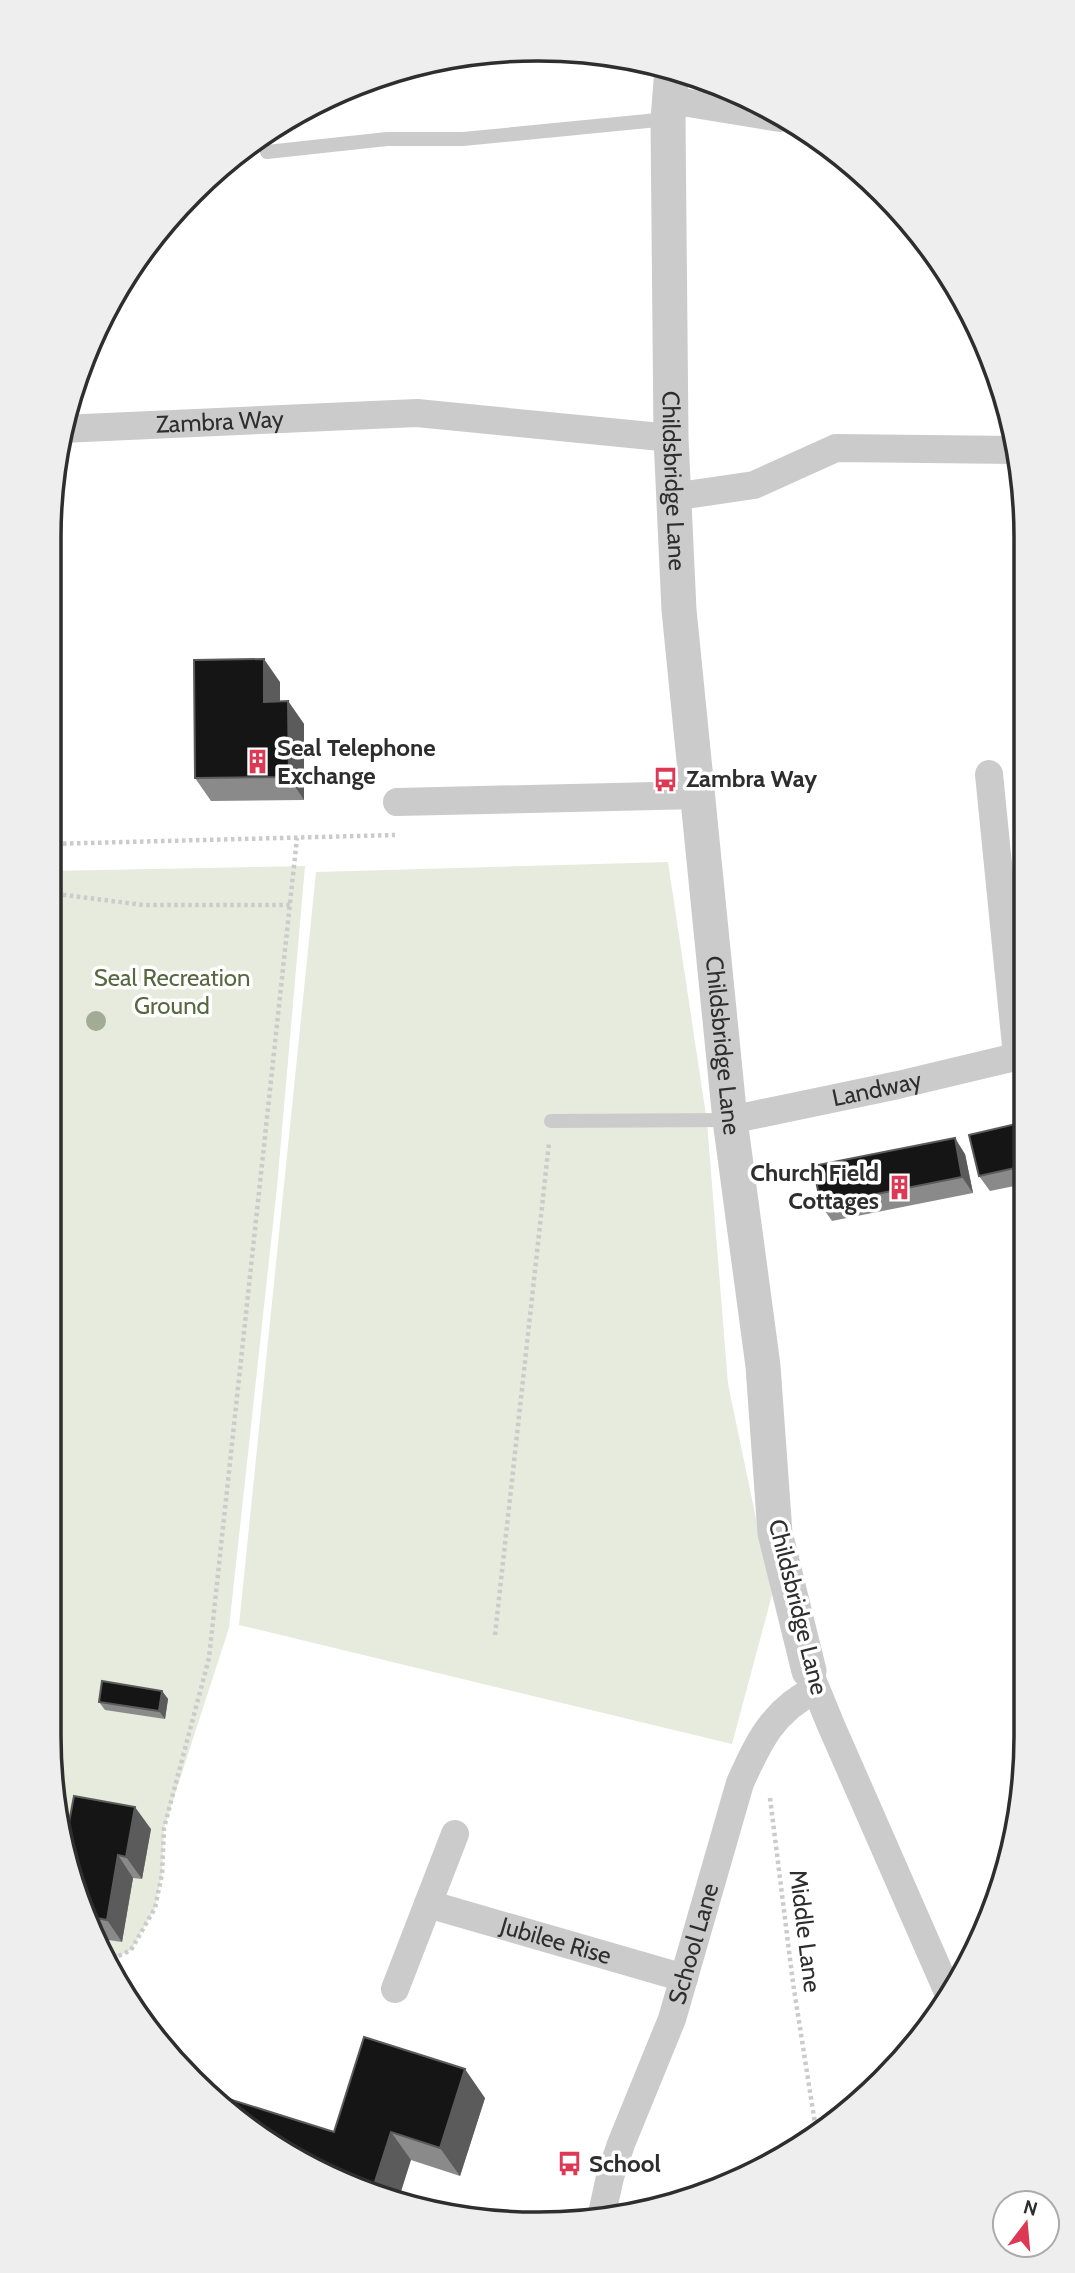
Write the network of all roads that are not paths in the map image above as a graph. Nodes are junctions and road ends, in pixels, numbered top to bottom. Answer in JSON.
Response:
{"nodes":[{"id":1,"x":670,"y":96,"type":"edge"},
{"id":2,"x":753,"y":113,"type":"edge"},
{"id":3,"x":267,"y":152,"type":"dead end"},
{"id":4,"x":74,"y":428,"type":"edge"},
{"id":5,"x":671,"y":439,"type":"junction"},
{"id":6,"x":1006,"y":450,"type":"edge"},
{"id":7,"x":672,"y":497,"type":"junction"},
{"id":8,"x":989,"y":775,"type":"dead end"},
{"id":9,"x":698,"y":795,"type":"junction"},
{"id":10,"x":397,"y":802,"type":"dead end"},
{"id":11,"x":1014,"y":995,"type":"edge"},
{"id":12,"x":1014,"y":1058,"type":"edge"},
{"id":13,"x":730,"y":1120,"type":"junction"},
{"id":14,"x":551,"y":1121,"type":"road end"},
{"id":15,"x":812,"y":1681,"type":"junction"},
{"id":16,"x":455,"y":1834,"type":"dead end"},
{"id":17,"x":428,"y":1904,"type":"junction"},
{"id":18,"x":684,"y":1978,"type":"junction"},
{"id":19,"x":944,"y":1983,"type":"edge"},
{"id":20,"x":395,"y":1989,"type":"dead end"},
{"id":21,"x":604,"y":2207,"type":"edge"}],
"edges":[{"from":1,"to":2,"type":"street"},
{"from":1,"to":3,"type":"lane"},
{"from":1,"to":5,"type":"street","name":"Childsbridge Lane"},
{"from":4,"to":5,"type":"street","name":"Zambra Way"},
{"from":5,"to":7,"type":"street","name":"Childsbridge Lane"},
{"from":6,"to":7,"type":"street"},
{"from":7,"to":9,"type":"street","name":"Childsbridge Lane"},
{"from":8,"to":11,"type":"street"},
{"from":9,"to":10,"type":"street"},
{"from":9,"to":13,"type":"street","name":"Childsbridge Lane"},
{"from":12,"to":13,"type":"street","name":"Landway"},
{"from":13,"to":14,"type":"lane"},
{"from":13,"to":15,"type":"street","name":"Childsbridge Lane"},
{"from":15,"to":18,"type":"street","name":"School Lane"},
{"from":15,"to":19,"type":"street","name":"Childsbridge Lane"},
{"from":16,"to":17,"type":"street"},
{"from":17,"to":18,"type":"street","name":"Jubilee Rise"},
{"from":17,"to":20,"type":"street"},
{"from":18,"to":21,"type":"street","name":"School Lane"}]}
